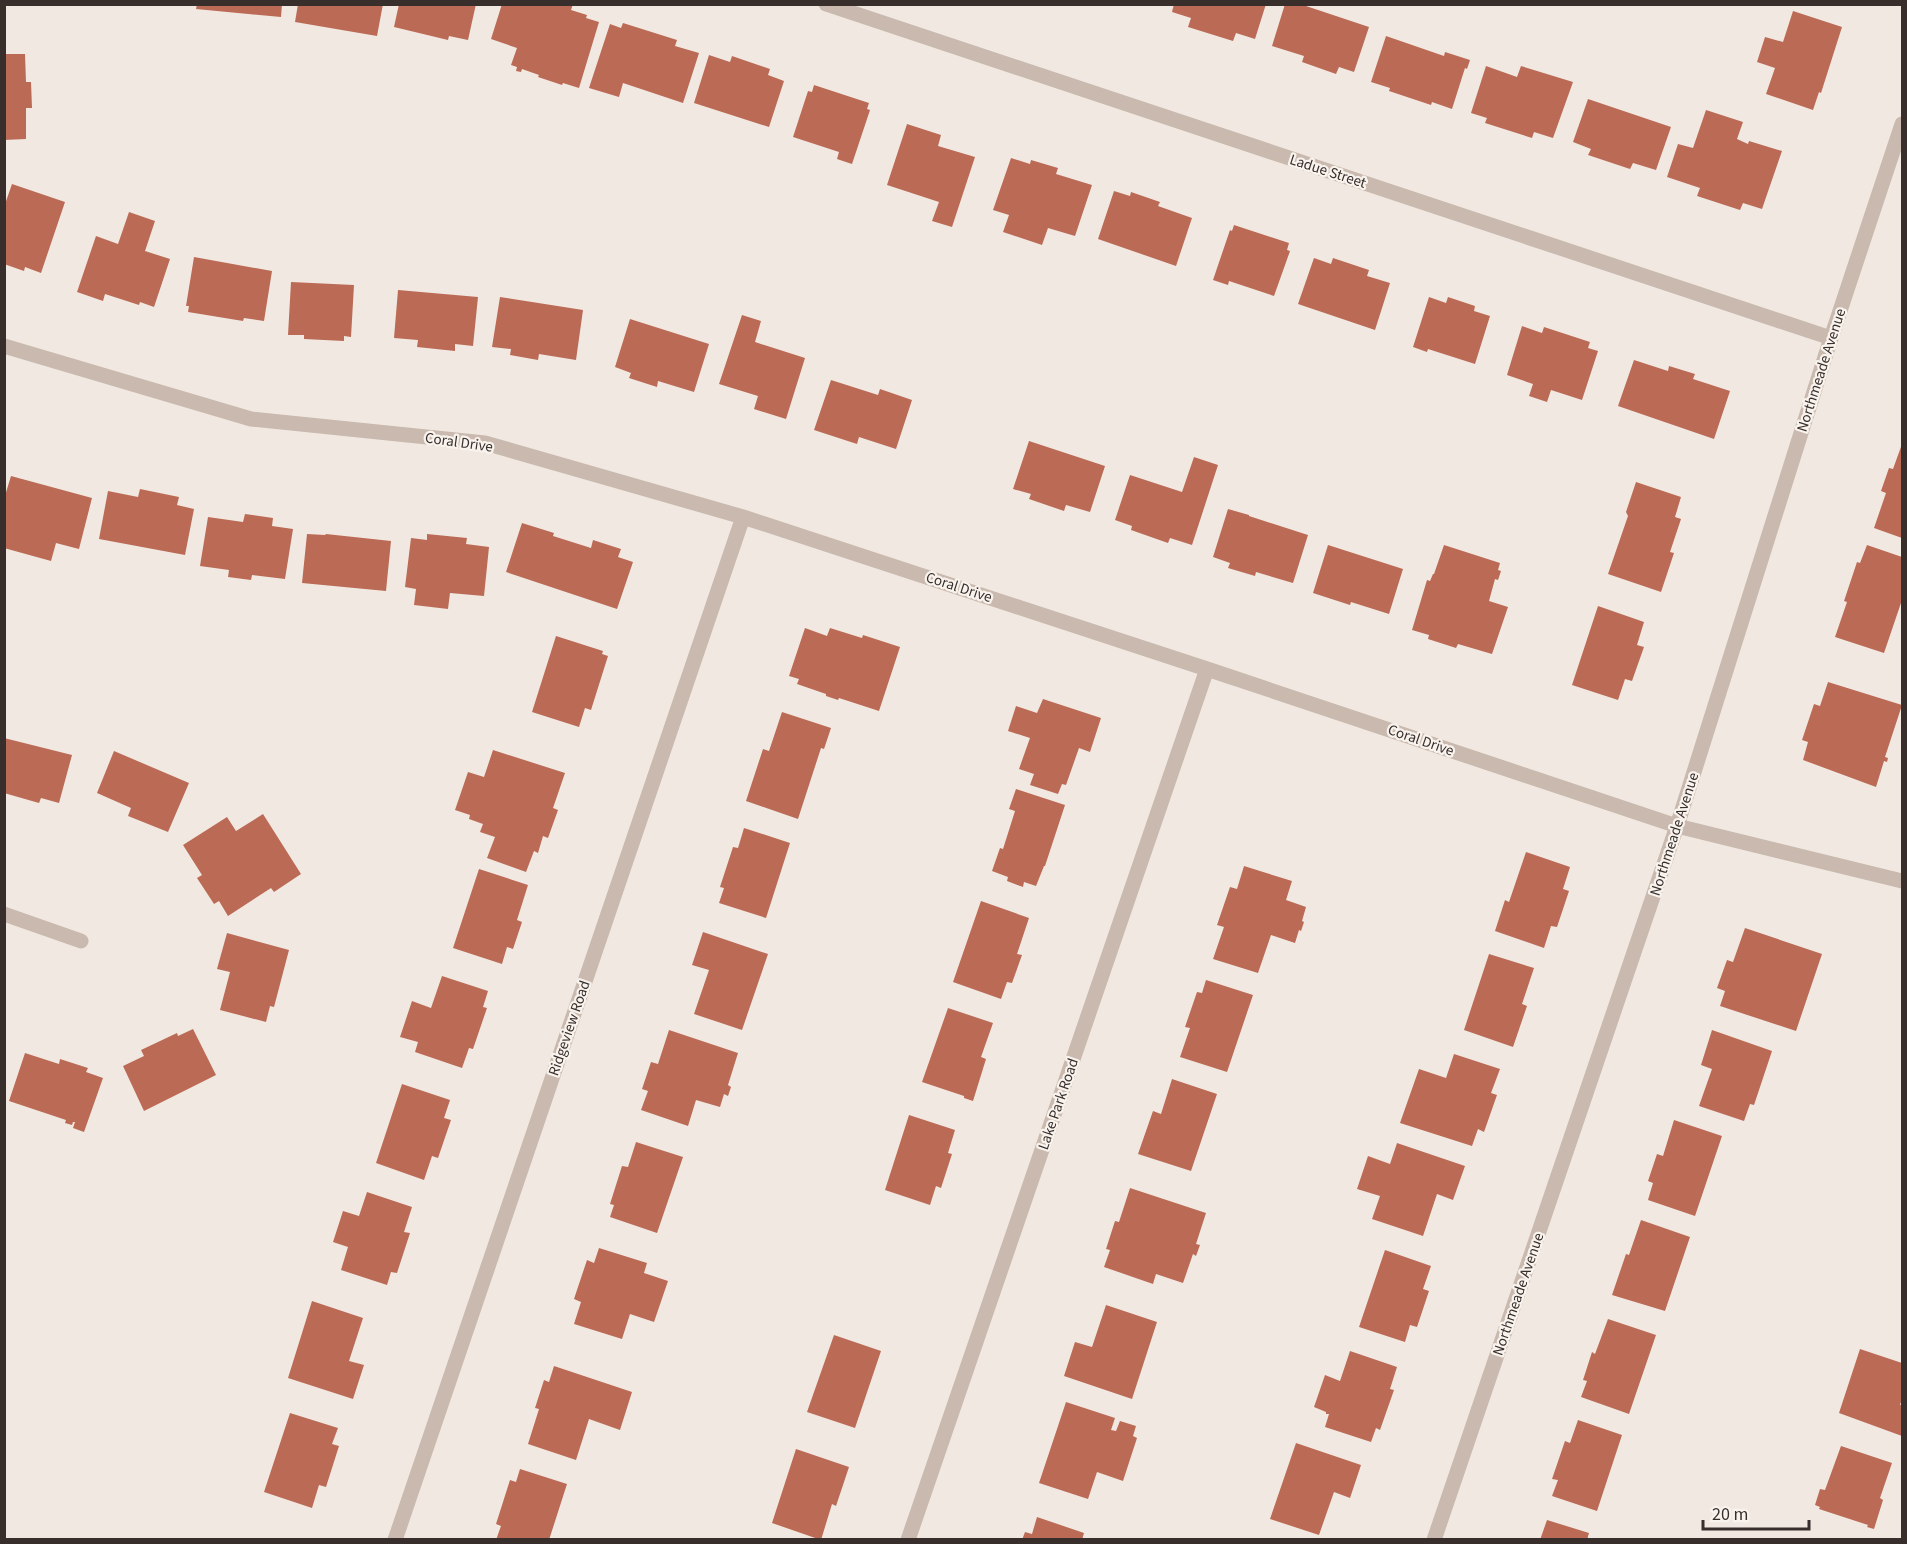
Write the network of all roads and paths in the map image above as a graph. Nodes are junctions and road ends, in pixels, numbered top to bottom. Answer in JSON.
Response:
{"nodes":[{"id":1,"x":826,"y":4,"type":"edge"},
{"id":2,"x":1902,"y":124,"type":"edge"},
{"id":3,"x":1831,"y":338,"type":"junction"},
{"id":4,"x":4,"y":346,"type":"edge"},
{"id":5,"x":743,"y":517,"type":"junction"},
{"id":6,"x":1207,"y":669,"type":"junction"},
{"id":7,"x":1677,"y":826,"type":"junction"},
{"id":8,"x":1902,"y":880,"type":"edge"},
{"id":9,"x":4,"y":914,"type":"edge"},
{"id":10,"x":81,"y":941,"type":"dead end"},
{"id":11,"x":395,"y":1539,"type":"edge"},
{"id":12,"x":908,"y":1539,"type":"edge"},
{"id":13,"x":1434,"y":1539,"type":"edge"}],
"edges":[{"from":1,"to":3,"type":"street","name":"Ladue Street"},
{"from":2,"to":3,"type":"street","name":"Northmeade Avenue"},
{"from":3,"to":7,"type":"street","name":"Northmeade Avenue"},
{"from":4,"to":5,"type":"street","name":"Coral Drive"},
{"from":5,"to":6,"type":"street","name":"Coral Drive"},
{"from":5,"to":11,"type":"street","name":"Ridgeview Road"},
{"from":6,"to":7,"type":"street","name":"Coral Drive"},
{"from":6,"to":12,"type":"street","name":"Lake Park Road"},
{"from":7,"to":8,"type":"street","name":"Coral Drive"},
{"from":7,"to":13,"type":"street","name":"Northmeade Avenue"},
{"from":9,"to":10,"type":"street"}]}
